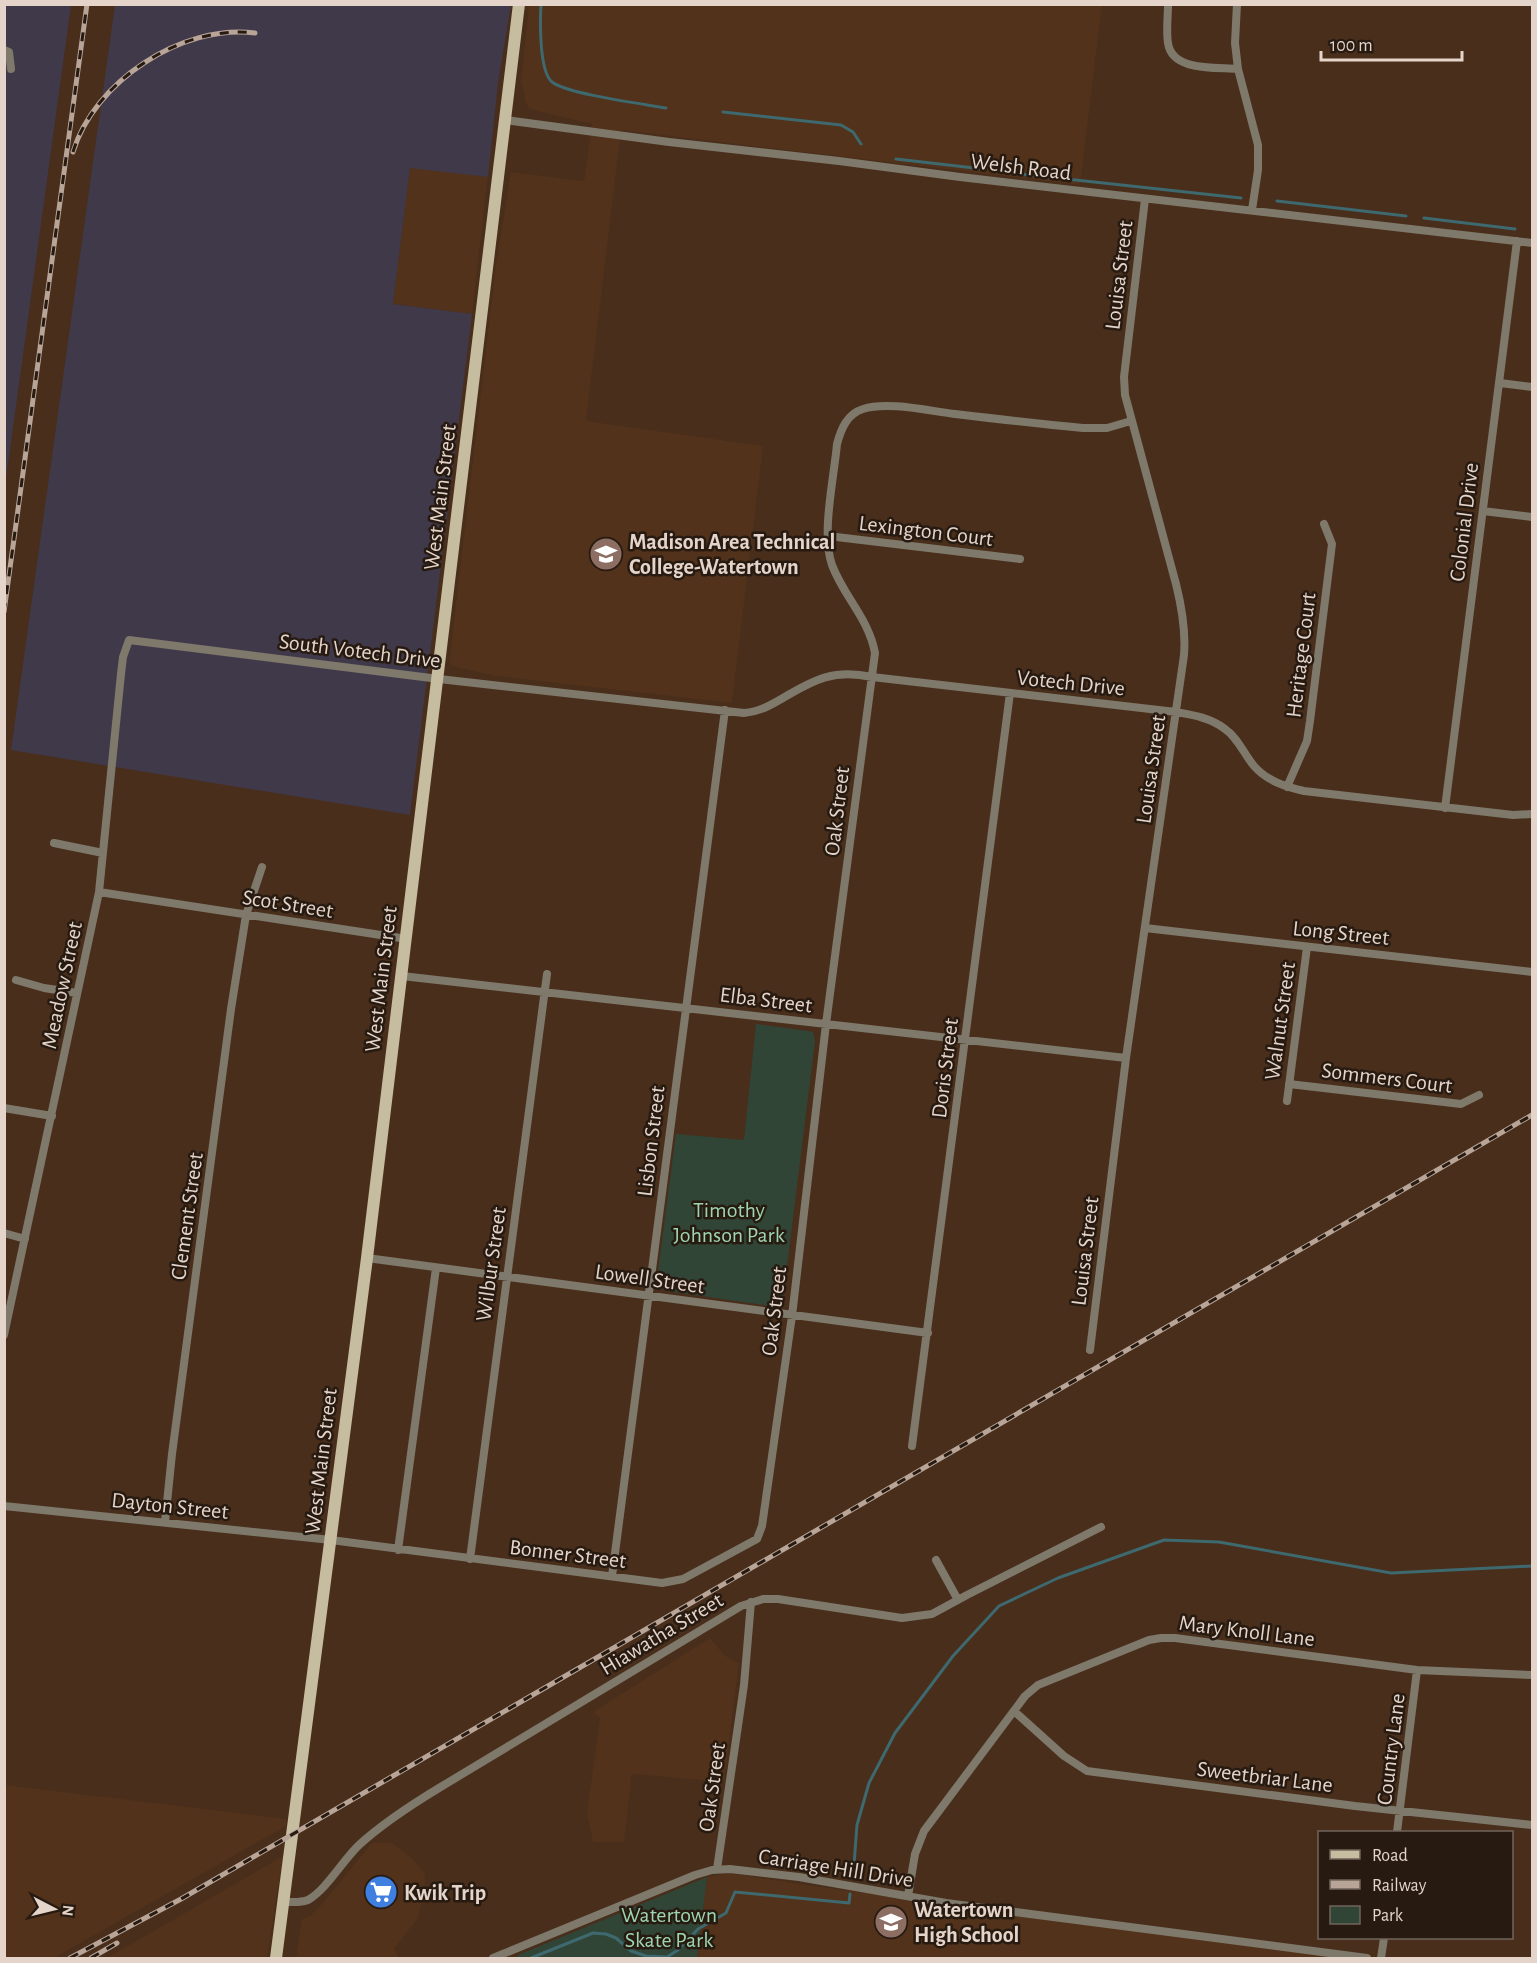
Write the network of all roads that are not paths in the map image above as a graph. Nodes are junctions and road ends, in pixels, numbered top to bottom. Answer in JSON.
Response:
{"nodes":[{"id":1,"x":519,"y":4,"type":"edge"},
{"id":2,"x":1168,"y":4,"type":"edge"},
{"id":3,"x":1237,"y":4,"type":"edge"},
{"id":4,"x":4,"y":50,"type":"edge"},
{"id":5,"x":11,"y":69,"type":"dead end"},
{"id":6,"x":1238,"y":69,"type":"junction"},
{"id":7,"x":505,"y":120,"type":"junction"},
{"id":8,"x":1145,"y":199,"type":"junction"},
{"id":9,"x":1252,"y":210,"type":"junction"},
{"id":10,"x":1517,"y":241,"type":"junction"},
{"id":11,"x":1533,"y":243,"type":"edge"},
{"id":12,"x":1500,"y":383,"type":"junction"},
{"id":13,"x":1533,"y":387,"type":"edge"},
{"id":14,"x":1131,"y":421,"type":"junction"},
{"id":15,"x":1483,"y":511,"type":"junction"},
{"id":16,"x":1533,"y":518,"type":"edge"},
{"id":17,"x":1324,"y":524,"type":"dead end"},
{"id":18,"x":828,"y":536,"type":"junction"},
{"id":19,"x":1020,"y":559,"type":"dead end"},
{"id":20,"x":129,"y":640,"type":"joint"},
{"id":21,"x":872,"y":677,"type":"junction"},
{"id":22,"x":439,"y":679,"type":"junction"},
{"id":23,"x":1010,"y":693,"type":"junction"},
{"id":24,"x":586,"y":695,"type":"joint"},
{"id":25,"x":725,"y":710,"type":"junction"},
{"id":26,"x":1176,"y":712,"type":"junction"},
{"id":27,"x":1287,"y":787,"type":"junction"},
{"id":28,"x":1445,"y":808,"type":"junction"},
{"id":29,"x":1533,"y":814,"type":"edge"},
{"id":30,"x":54,"y":843,"type":"dead end"},
{"id":31,"x":104,"y":854,"type":"junction"},
{"id":32,"x":262,"y":867,"type":"dead end"},
{"id":33,"x":99,"y":892,"type":"junction"},
{"id":34,"x":246,"y":915,"type":"junction"},
{"id":35,"x":1145,"y":928,"type":"junction"},
{"id":36,"x":407,"y":939,"type":"junction"},
{"id":37,"x":1307,"y":947,"type":"junction"},
{"id":38,"x":1533,"y":972,"type":"edge"},
{"id":39,"x":548,"y":974,"type":"dead end"},
{"id":40,"x":402,"y":976,"type":"junction"},
{"id":41,"x":16,"y":980,"type":"dead end"},
{"id":42,"x":545,"y":991,"type":"junction"},
{"id":43,"x":77,"y":993,"type":"junction"},
{"id":44,"x":685,"y":1007,"type":"junction"},
{"id":45,"x":826,"y":1024,"type":"junction"},
{"id":46,"x":966,"y":1040,"type":"junction"},
{"id":47,"x":1126,"y":1058,"type":"junction"},
{"id":48,"x":1289,"y":1084,"type":"junction"},
{"id":49,"x":1479,"y":1095,"type":"dead end"},
{"id":50,"x":1287,"y":1101,"type":"dead end"},
{"id":51,"x":4,"y":1108,"type":"edge"},
{"id":52,"x":51,"y":1116,"type":"junction"},
{"id":53,"x":4,"y":1233,"type":"edge"},
{"id":54,"x":25,"y":1239,"type":"junction"},
{"id":55,"x":367,"y":1258,"type":"junction"},
{"id":56,"x":436,"y":1268,"type":"junction"},
{"id":57,"x":506,"y":1278,"type":"junction"},
{"id":58,"x":649,"y":1296,"type":"junction"},
{"id":59,"x":792,"y":1316,"type":"junction"},
{"id":60,"x":928,"y":1333,"type":"junction"},
{"id":61,"x":4,"y":1335,"type":"edge"},
{"id":62,"x":1090,"y":1350,"type":"dead end"},
{"id":63,"x":912,"y":1446,"type":"dead end"},
{"id":64,"x":4,"y":1506,"type":"edge"},
{"id":65,"x":765,"y":1506,"type":"joint"},
{"id":66,"x":165,"y":1522,"type":"junction"},
{"id":67,"x":1101,"y":1527,"type":"dead end"},
{"id":68,"x":331,"y":1540,"type":"junction"},
{"id":69,"x":398,"y":1550,"type":"junction"},
{"id":70,"x":470,"y":1559,"type":"junction"},
{"id":71,"x":936,"y":1560,"type":"dead end"},
{"id":72,"x":612,"y":1576,"type":"junction"},
{"id":73,"x":958,"y":1600,"type":"junction"},
{"id":74,"x":751,"y":1602,"type":"junction"},
{"id":75,"x":1418,"y":1670,"type":"junction"},
{"id":76,"x":1533,"y":1675,"type":"edge"},
{"id":77,"x":1014,"y":1710,"type":"junction"},
{"id":78,"x":1400,"y":1811,"type":"junction"},
{"id":79,"x":1533,"y":1825,"type":"edge"},
{"id":80,"x":1397,"y":1831,"type":"edge"},
{"id":81,"x":717,"y":1869,"type":"junction"},
{"id":82,"x":908,"y":1896,"type":"junction"},
{"id":83,"x":285,"y":1902,"type":"junction"},
{"id":84,"x":1384,"y":1939,"type":"edge"},
{"id":85,"x":276,"y":1959,"type":"edge"},
{"id":86,"x":494,"y":1959,"type":"edge"},
{"id":87,"x":1367,"y":1959,"type":"edge"},
{"id":88,"x":1381,"y":1959,"type":"edge"}],
"edges":[{"from":1,"to":7,"type":"main road","name":"West Main Street"},
{"from":2,"to":6,"type":"street"},
{"from":3,"to":6,"type":"street"},
{"from":4,"to":5,"type":"street"},
{"from":6,"to":9,"type":"street"},
{"from":7,"to":8,"type":"street","name":"Welsh Road"},
{"from":7,"to":22,"type":"main road","name":"West Main Street"},
{"from":8,"to":9,"type":"street","name":"Welsh Road"},
{"from":8,"to":14,"type":"street","name":"Louisa Street"},
{"from":9,"to":10,"type":"street","name":"Welsh Road"},
{"from":10,"to":11,"type":"street","name":"Welsh Road"},
{"from":10,"to":12,"type":"street","name":"Colonial Drive"},
{"from":12,"to":13,"type":"street"},
{"from":12,"to":15,"type":"street","name":"Colonial Drive"},
{"from":14,"to":18,"type":"street","name":"Oak Street"},
{"from":14,"to":26,"type":"street","name":"Louisa Street"},
{"from":15,"to":16,"type":"street"},
{"from":15,"to":28,"type":"street","name":"Colonial Drive"},
{"from":17,"to":27,"type":"street","name":"Heritage Court"},
{"from":18,"to":19,"type":"street","name":"Lexington Court"},
{"from":18,"to":21,"type":"street","name":"Oak Street"},
{"from":20,"to":22,"type":"street","name":"South Votech Drive"},
{"from":20,"to":31,"type":"street","name":"Meadow Street"},
{"from":21,"to":23,"type":"street","name":"Votech Drive"},
{"from":21,"to":25,"type":"street","name":"Votech Drive"},
{"from":21,"to":45,"type":"street","name":"Oak Street"},
{"from":22,"to":24,"type":"street","name":"South Votech Drive"},
{"from":22,"to":36,"type":"main road","name":"West Main Street"},
{"from":23,"to":26,"type":"street","name":"Votech Drive"},
{"from":23,"to":46,"type":"street","name":"Doris Street"},
{"from":24,"to":25,"type":"street","name":"Votech Drive"},
{"from":25,"to":44,"type":"street","name":"Lisbon Street"},
{"from":26,"to":27,"type":"street","name":"Votech Drive"},
{"from":26,"to":35,"type":"street","name":"Louisa Street"},
{"from":27,"to":28,"type":"street","name":"Votech Drive"},
{"from":28,"to":29,"type":"street","name":"Votech Drive"},
{"from":30,"to":31,"type":"street"},
{"from":31,"to":33,"type":"street","name":"Meadow Street"},
{"from":32,"to":34,"type":"street","name":"Clement Street"},
{"from":33,"to":34,"type":"street","name":"Scot Street"},
{"from":33,"to":43,"type":"street","name":"Meadow Street"},
{"from":34,"to":36,"type":"street","name":"Scot Street"},
{"from":34,"to":66,"type":"street","name":"Clement Street"},
{"from":35,"to":37,"type":"street","name":"Long Street"},
{"from":35,"to":47,"type":"street","name":"Louisa Street"},
{"from":36,"to":40,"type":"main road","name":"West Main Street"},
{"from":37,"to":38,"type":"street","name":"Long Street"},
{"from":37,"to":48,"type":"street","name":"Walnut Street"},
{"from":39,"to":42,"type":"street","name":"Wilbur Street"},
{"from":40,"to":42,"type":"street","name":"Elba Street"},
{"from":40,"to":55,"type":"main road","name":"West Main Street"},
{"from":41,"to":43,"type":"street"},
{"from":42,"to":44,"type":"street","name":"Elba Street"},
{"from":42,"to":57,"type":"street","name":"Wilbur Street"},
{"from":43,"to":52,"type":"street","name":"Meadow Street"},
{"from":44,"to":45,"type":"street","name":"Elba Street"},
{"from":44,"to":58,"type":"street","name":"Lisbon Street"},
{"from":45,"to":46,"type":"street","name":"Elba Street"},
{"from":45,"to":59,"type":"street","name":"Oak Street"},
{"from":46,"to":47,"type":"street","name":"Elba Street"},
{"from":46,"to":60,"type":"street","name":"Doris Street"},
{"from":47,"to":62,"type":"street","name":"Louisa Street"},
{"from":48,"to":49,"type":"street","name":"Sommers Court"},
{"from":48,"to":50,"type":"street","name":"Walnut Street"},
{"from":51,"to":52,"type":"street"},
{"from":52,"to":54,"type":"street","name":"Meadow Street"},
{"from":53,"to":54,"type":"street"},
{"from":54,"to":61,"type":"street","name":"Meadow Street"},
{"from":55,"to":56,"type":"street","name":"Lowell Street"},
{"from":55,"to":68,"type":"main road","name":"West Main Street"},
{"from":56,"to":57,"type":"street","name":"Lowell Street"},
{"from":56,"to":69,"type":"street"},
{"from":57,"to":58,"type":"street","name":"Lowell Street"},
{"from":57,"to":70,"type":"street","name":"Wilbur Street"},
{"from":58,"to":59,"type":"street","name":"Lowell Street"},
{"from":58,"to":72,"type":"street","name":"Lisbon Street"},
{"from":59,"to":60,"type":"street","name":"Lowell Street"},
{"from":59,"to":65,"type":"street","name":"Oak Street"},
{"from":60,"to":63,"type":"street","name":"Doris Street"},
{"from":64,"to":66,"type":"street","name":"Dayton Street"},
{"from":65,"to":72,"type":"street","name":"Bonner Street"},
{"from":66,"to":68,"type":"street","name":"Dayton Street"},
{"from":67,"to":73,"type":"street","name":"Hiawatha Street"},
{"from":68,"to":69,"type":"street","name":"Bonner Street"},
{"from":68,"to":83,"type":"main road","name":"West Main Street"},
{"from":69,"to":70,"type":"street","name":"Bonner Street"},
{"from":70,"to":72,"type":"street","name":"Bonner Street"},
{"from":71,"to":73,"type":"street"},
{"from":73,"to":74,"type":"street","name":"Hiawatha Street"},
{"from":74,"to":81,"type":"street","name":"Oak Street"},
{"from":74,"to":83,"type":"street","name":"Hiawatha Street"},
{"from":75,"to":76,"type":"street","name":"Mary Knoll Lane"},
{"from":75,"to":77,"type":"street","name":"Mary Knoll Lane"},
{"from":75,"to":78,"type":"street","name":"Country Lane"},
{"from":77,"to":78,"type":"street","name":"Sweetbriar Lane"},
{"from":77,"to":82,"type":"street","name":"Mary Knoll Lane"},
{"from":78,"to":79,"type":"street","name":"Sweetbriar Lane"},
{"from":78,"to":80,"type":"street","name":"Country Lane"},
{"from":81,"to":82,"type":"street","name":"Carriage Hill Drive"},
{"from":81,"to":86,"type":"street","name":"Carriage Hill Drive"},
{"from":82,"to":87,"type":"street","name":"Carriage Hill Drive"},
{"from":83,"to":85,"type":"main road","name":"West Main Street"},
{"from":84,"to":88,"type":"street"}]}
